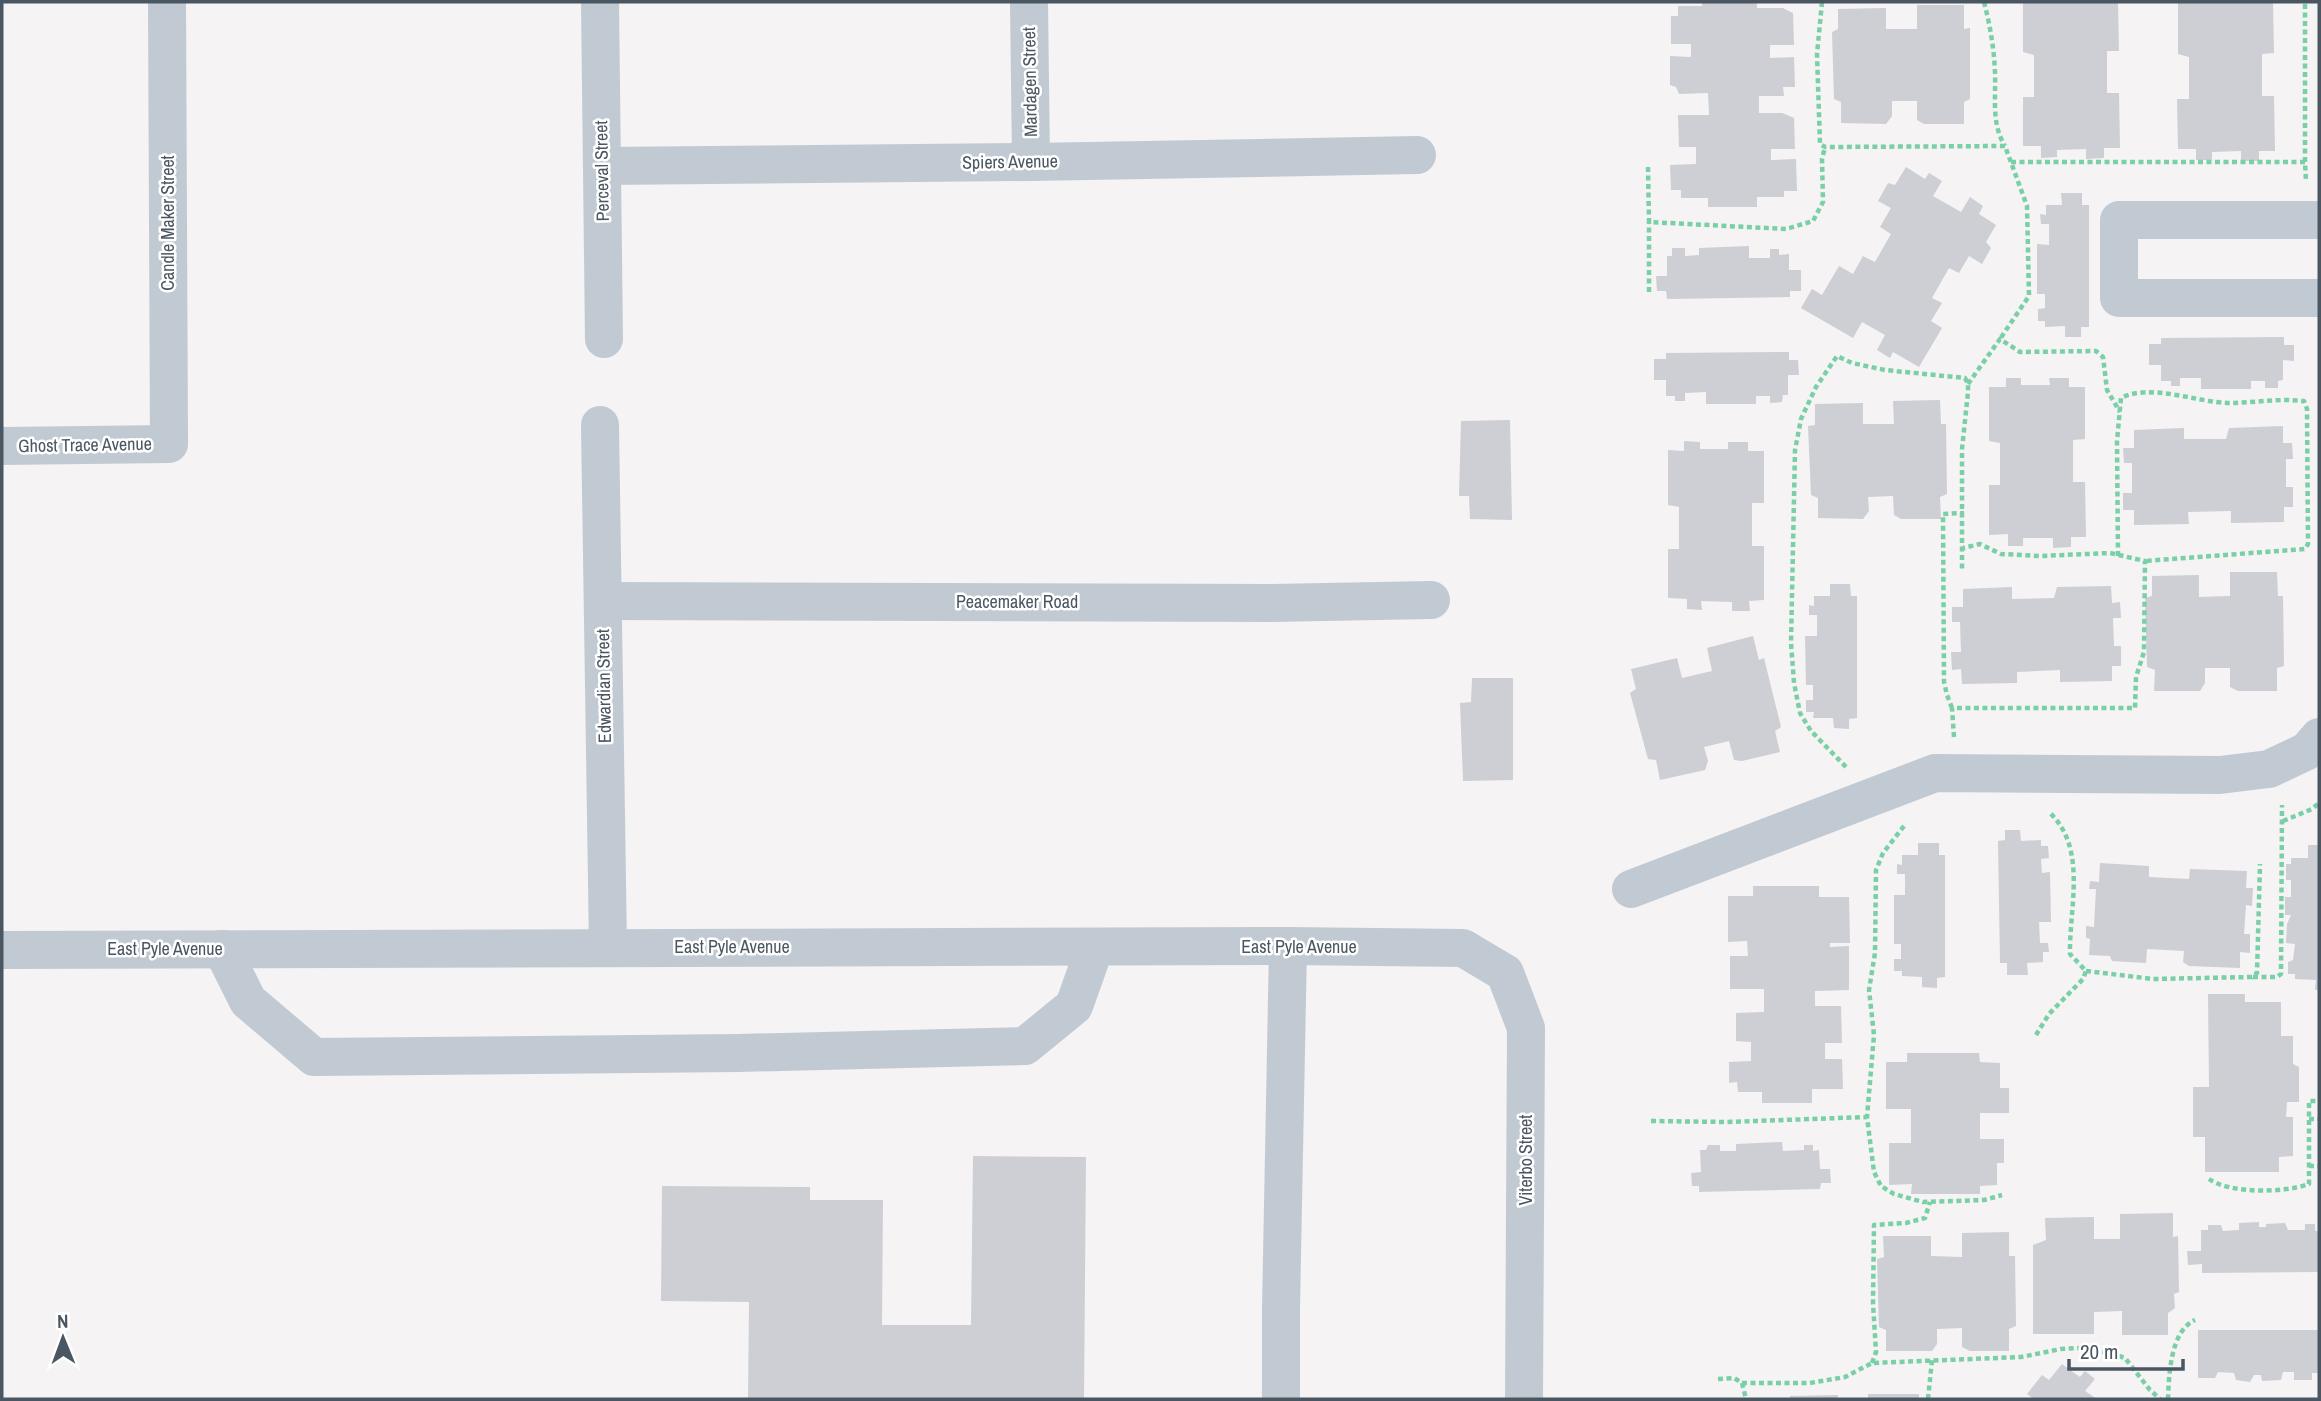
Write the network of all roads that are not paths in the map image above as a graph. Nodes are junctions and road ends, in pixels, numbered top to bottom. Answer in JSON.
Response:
{"nodes":[{"id":1,"x":167,"y":2,"type":"edge"},
{"id":2,"x":600,"y":2,"type":"edge"},
{"id":3,"x":1029,"y":2,"type":"edge"},
{"id":4,"x":1417,"y":155,"type":"dead end"},
{"id":5,"x":1031,"y":162,"type":"junction"},
{"id":6,"x":602,"y":166,"type":"junction"},
{"id":7,"x":2314,"y":220,"type":"edge"},
{"id":8,"x":2319,"y":298,"type":"edge"},
{"id":9,"x":604,"y":339,"type":"dead end"},
{"id":10,"x":600,"y":425,"type":"dead end"},
{"id":11,"x":169,"y":444,"type":"joint"},
{"id":12,"x":2,"y":446,"type":"edge"},
{"id":13,"x":1431,"y":600,"type":"dead end"},
{"id":14,"x":603,"y":601,"type":"junction"},
{"id":15,"x":2306,"y":754,"type":"edge"},
{"id":16,"x":1631,"y":889,"type":"dead end"},
{"id":17,"x":1288,"y":946,"type":"junction"},
{"id":18,"x":608,"y":947,"type":"junction"},
{"id":19,"x":1095,"y":947,"type":"junction"},
{"id":20,"x":1463,"y":948,"type":"joint"},
{"id":21,"x":222,"y":949,"type":"junction"},
{"id":22,"x":2,"y":950,"type":"edge"},
{"id":23,"x":1281,"y":1399,"type":"edge"},
{"id":24,"x":1524,"y":1399,"type":"edge"}],
"edges":[{"from":1,"to":11,"type":"street","name":"Candle Maker Street"},
{"from":2,"to":6,"type":"street","name":"Perceval Street"},
{"from":3,"to":5,"type":"street","name":"Mardagen Street"},
{"from":4,"to":5,"type":"street","name":"Spiers Avenue"},
{"from":5,"to":6,"type":"street","name":"Spiers Avenue"},
{"from":6,"to":9,"type":"street","name":"Perceval Street"},
{"from":7,"to":8,"type":"street"},
{"from":10,"to":14,"type":"street","name":"Edwardian Street"},
{"from":11,"to":12,"type":"street","name":"Ghost Trace Avenue"},
{"from":13,"to":14,"type":"street","name":"Peacemaker Road"},
{"from":14,"to":18,"type":"street","name":"Edwardian Street"},
{"from":15,"to":16,"type":"street"},
{"from":17,"to":19,"type":"street","name":"East Pyle Avenue"},
{"from":17,"to":20,"type":"street","name":"East Pyle Avenue"},
{"from":17,"to":23,"type":"street"},
{"from":18,"to":19,"type":"street","name":"East Pyle Avenue"},
{"from":18,"to":21,"type":"street","name":"East Pyle Avenue"},
{"from":19,"to":21,"type":"street"},
{"from":20,"to":24,"type":"street","name":"Viterbo Street"},
{"from":21,"to":22,"type":"street","name":"East Pyle Avenue"}]}
